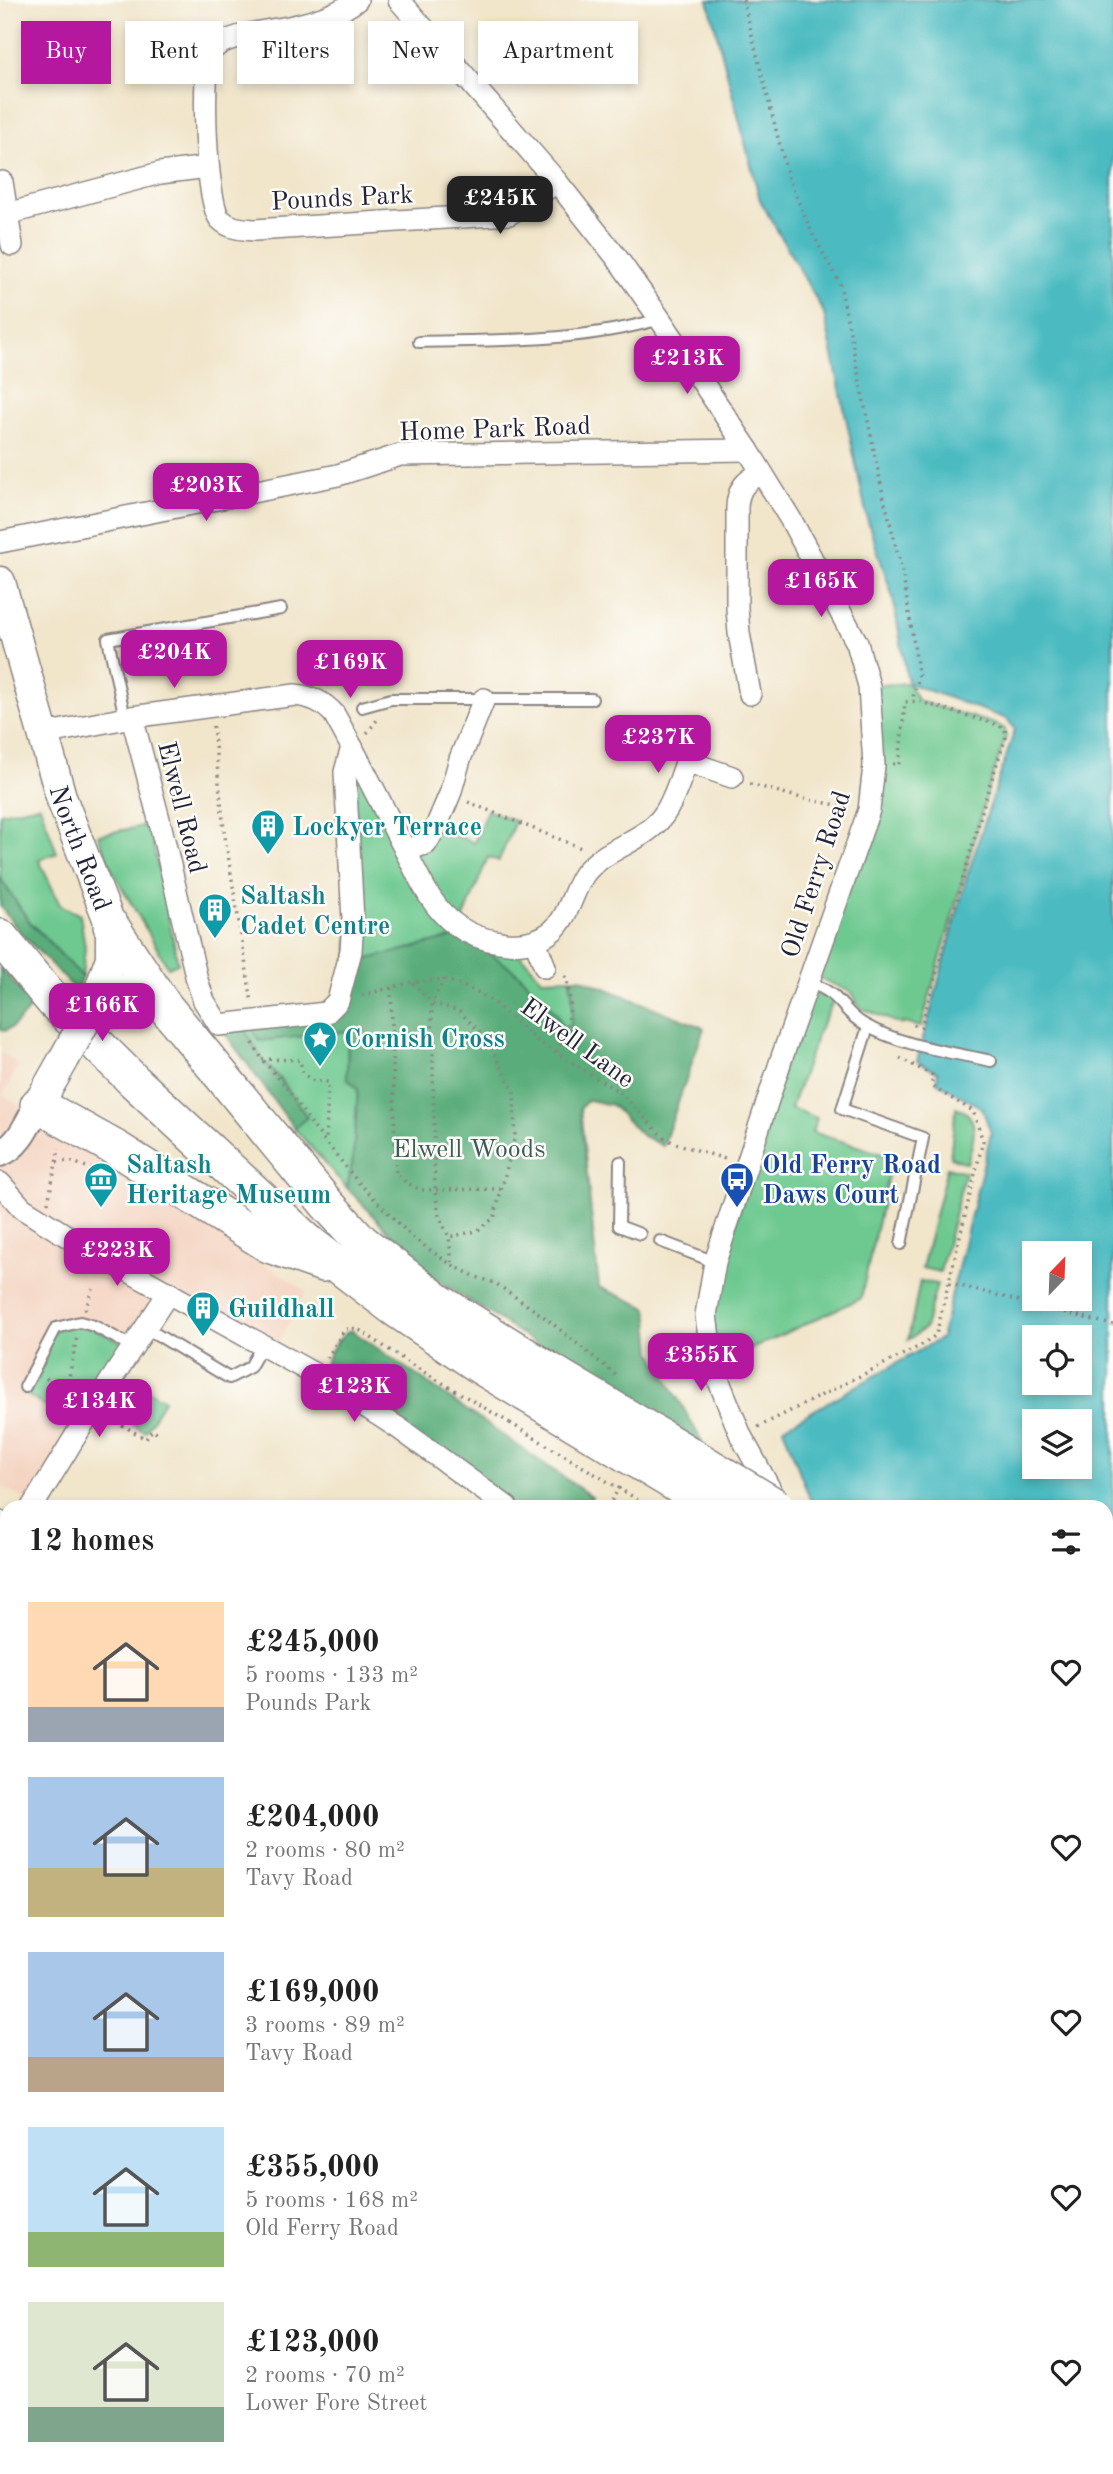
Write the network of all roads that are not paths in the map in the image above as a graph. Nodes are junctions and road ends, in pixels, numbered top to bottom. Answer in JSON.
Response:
{"nodes":[{"id":1,"x":357,"y":0,"type":"edge"},
{"id":2,"x":399,"y":0,"type":"edge"},
{"id":3,"x":208,"y":167,"type":"junction"},
{"id":4,"x":2,"y":182,"type":"dead end"},
{"id":5,"x":557,"y":182,"type":"junction"},
{"id":6,"x":7,"y":214,"type":"junction"},
{"id":7,"x":12,"y":245,"type":"dead end"},
{"id":8,"x":660,"y":319,"type":"junction"},
{"id":9,"x":419,"y":342,"type":"dead end"},
{"id":10,"x":748,"y":450,"type":"junction"},
{"id":11,"x":761,"y":473,"type":"junction"},
{"id":12,"x":0,"y":542,"type":"edge"},
{"id":13,"x":0,"y":582,"type":"edge"},
{"id":14,"x":282,"y":609,"type":"dead end"},
{"id":15,"x":747,"y":694,"type":"dead end"},
{"id":16,"x":484,"y":699,"type":"junction"},
{"id":17,"x":592,"y":699,"type":"dead end"},
{"id":18,"x":362,"y":707,"type":"dead end"},
{"id":19,"x":128,"y":718,"type":"junction"},
{"id":20,"x":697,"y":728,"type":"dead end"},
{"id":21,"x":43,"y":734,"type":"junction"},
{"id":22,"x":351,"y":745,"type":"junction"},
{"id":23,"x":686,"y":761,"type":"junction"},
{"id":24,"x":732,"y":777,"type":"dead end"},
{"id":25,"x":405,"y":850,"type":"junction"},
{"id":26,"x":111,"y":926,"type":"junction"},
{"id":27,"x":543,"y":936,"type":"junction"},
{"id":28,"x":0,"y":937,"type":"edge"},
{"id":29,"x":545,"y":967,"type":"dead end"},
{"id":30,"x":809,"y":983,"type":"junction"},
{"id":31,"x":95,"y":1003,"type":"junction"},
{"id":32,"x":162,"y":1003,"type":"junction"},
{"id":33,"x":868,"y":1027,"type":"junction"},
{"id":34,"x":991,"y":1061,"type":"dead end"},
{"id":35,"x":48,"y":1110,"type":"junction"},
{"id":36,"x":0,"y":1153,"type":"edge"},
{"id":37,"x":620,"y":1162,"type":"dead end"},
{"id":38,"x":0,"y":1183,"type":"edge"},
{"id":39,"x":640,"y":1234,"type":"dead end"},
{"id":40,"x":660,"y":1241,"type":"dead end"},
{"id":41,"x":901,"y":1244,"type":"dead end"},
{"id":42,"x":715,"y":1262,"type":"junction"},
{"id":43,"x":343,"y":1270,"type":"junction"},
{"id":44,"x":169,"y":1292,"type":"junction"},
{"id":45,"x":146,"y":1328,"type":"junction"},
{"id":46,"x":263,"y":1344,"type":"junction"},
{"id":47,"x":133,"y":1347,"type":"junction"},
{"id":48,"x":24,"y":1387,"type":"dead end"},
{"id":49,"x":527,"y":1395,"type":"junction"},
{"id":50,"x":36,"y":1500,"type":"edge"},
{"id":51,"x":497,"y":1500,"type":"edge"},
{"id":52,"x":702,"y":1500,"type":"edge"},
{"id":53,"x":762,"y":1500,"type":"edge"},
{"id":54,"x":774,"y":1500,"type":"edge"}],
"edges":[{"from":1,"to":3,"type":"street","name":"Pounds Park"},
{"from":2,"to":5,"type":"street","name":"Old Ferry Road"},
{"from":3,"to":5,"type":"street","name":"Pounds Park"},
{"from":3,"to":6,"type":"street"},
{"from":4,"to":6,"type":"street"},
{"from":5,"to":8,"type":"street","name":"Old Ferry Road"},
{"from":6,"to":7,"type":"street"},
{"from":8,"to":9,"type":"lane"},
{"from":8,"to":10,"type":"street","name":"Old Ferry Road"},
{"from":10,"to":11,"type":"street","name":"Old Ferry Road"},
{"from":10,"to":12,"type":"street","name":"Home Park Road"},
{"from":11,"to":15,"type":"street"},
{"from":11,"to":30,"type":"street","name":"Old Ferry Road"},
{"from":13,"to":21,"type":"main road","name":"North Road"},
{"from":14,"to":19,"type":"lane"},
{"from":16,"to":17,"type":"lane"},
{"from":16,"to":18,"type":"lane"},
{"from":16,"to":25,"type":"street"},
{"from":19,"to":21,"type":"street"},
{"from":19,"to":22,"type":"street"},
{"from":19,"to":22,"type":"street","name":"Elwell Road"},
{"from":20,"to":23,"type":"street"},
{"from":21,"to":26,"type":"main road","name":"North Road"},
{"from":22,"to":25,"type":"street"},
{"from":23,"to":24,"type":"street"},
{"from":23,"to":27,"type":"street"},
{"from":25,"to":27,"type":"street"},
{"from":26,"to":31,"type":"main road","name":"North Road"},
{"from":26,"to":32,"type":"highway"},
{"from":27,"to":29,"type":"street"},
{"from":28,"to":43,"type":"highway"},
{"from":30,"to":33,"type":"lane"},
{"from":30,"to":42,"type":"street","name":"Old Ferry Road"},
{"from":31,"to":32,"type":"highway"},
{"from":31,"to":35,"type":"main road","name":"North Road","bridge":true},
{"from":32,"to":49,"type":"highway"},
{"from":33,"to":34,"type":"lane"},
{"from":33,"to":41,"type":"lane"},
{"from":35,"to":36,"type":"street"},
{"from":35,"to":43,"type":"highway"},
{"from":37,"to":39,"type":"lane"},
{"from":38,"to":44,"type":"street"},
{"from":40,"to":42,"type":"lane"},
{"from":42,"to":54,"type":"street","name":"Old Ferry Road"},
{"from":43,"to":49,"type":"highway"},
{"from":44,"to":45,"type":"street"},
{"from":44,"to":46,"type":"street"},
{"from":45,"to":46,"type":"lane"},
{"from":45,"to":47,"type":"street"},
{"from":46,"to":51,"type":"street"},
{"from":47,"to":48,"type":"lane"},
{"from":47,"to":50,"type":"street"},
{"from":49,"to":52,"type":"highway","bridge":true},
{"from":49,"to":53,"type":"highway","bridge":true}]}
